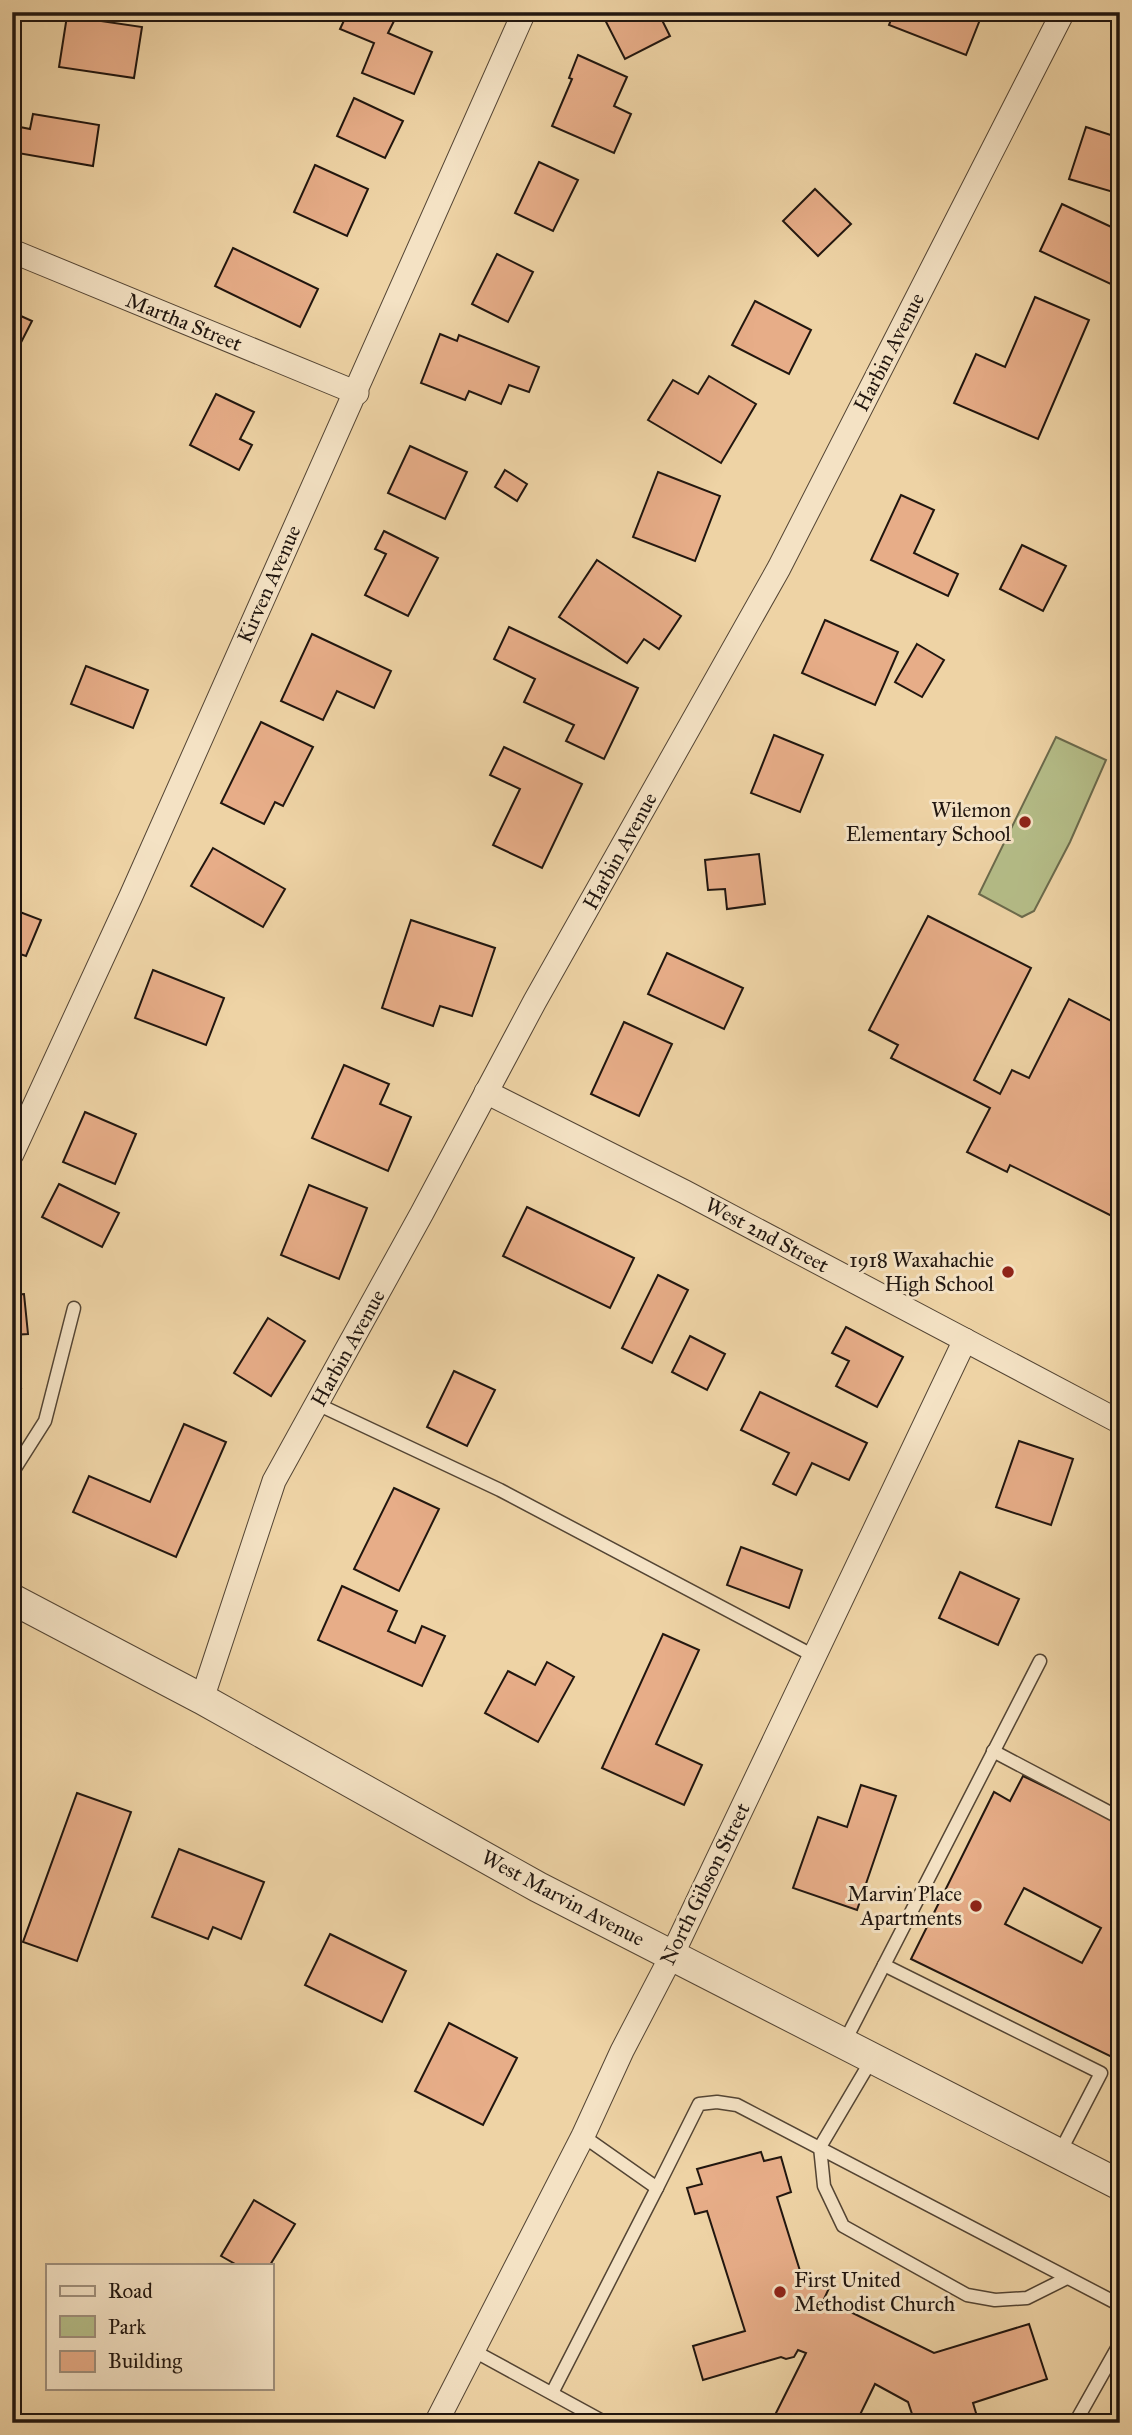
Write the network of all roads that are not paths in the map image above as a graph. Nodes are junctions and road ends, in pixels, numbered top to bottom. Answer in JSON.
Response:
{"nodes":[{"id":1,"x":524,"y":12,"type":"edge"},
{"id":2,"x":1063,"y":12,"type":"edge"},
{"id":3,"x":12,"y":251,"type":"edge"},
{"id":4,"x":356,"y":393,"type":"junction"},
{"id":5,"x":486,"y":1092,"type":"junction"},
{"id":6,"x":12,"y":1154,"type":"edge"},
{"id":7,"x":74,"y":1308,"type":"dead end"},
{"id":8,"x":965,"y":1340,"type":"junction"},
{"id":9,"x":317,"y":1404,"type":"junction"},
{"id":10,"x":1120,"y":1422,"type":"edge"},
{"id":11,"x":12,"y":1473,"type":"edge"},
{"id":12,"x":12,"y":1599,"type":"edge"},
{"id":13,"x":814,"y":1656,"type":"junction"},
{"id":14,"x":1040,"y":1661,"type":"dead end"},
{"id":15,"x":202,"y":1699,"type":"junction"},
{"id":16,"x":993,"y":1751,"type":"junction"},
{"id":17,"x":1120,"y":1818,"type":"edge"},
{"id":18,"x":672,"y":1955,"type":"junction"},
{"id":19,"x":884,"y":1965,"type":"junction"},
{"id":20,"x":844,"y":2044,"type":"junction"},
{"id":21,"x":872,"y":2059,"type":"junction"},
{"id":22,"x":583,"y":2136,"type":"junction"},
{"id":23,"x":820,"y":2147,"type":"junction"},
{"id":24,"x":1059,"y":2154,"type":"junction"},
{"id":25,"x":1120,"y":2185,"type":"edge"},
{"id":26,"x":657,"y":2188,"type":"junction"},
{"id":27,"x":1067,"y":2278,"type":"junction"},
{"id":28,"x":1120,"y":2305,"type":"edge"},
{"id":29,"x":1120,"y":2343,"type":"edge"},
{"id":30,"x":474,"y":2351,"type":"junction"},
{"id":31,"x":552,"y":2393,"type":"junction"},
{"id":32,"x":436,"y":2423,"type":"edge"},
{"id":33,"x":606,"y":2423,"type":"edge"},
{"id":34,"x":1075,"y":2423,"type":"edge"}],
"edges":[{"from":1,"to":4,"type":"street","name":"Kirven Avenue"},
{"from":2,"to":5,"type":"street","name":"Harbin Avenue"},
{"from":3,"to":4,"type":"street","name":"Martha Street"},
{"from":4,"to":6,"type":"street","name":"Kirven Avenue"},
{"from":5,"to":8,"type":"street","name":"West 2nd Street"},
{"from":5,"to":9,"type":"street","name":"Harbin Avenue"},
{"from":7,"to":11,"type":"lane"},
{"from":8,"to":10,"type":"street","name":"West 2nd Street"},
{"from":8,"to":13,"type":"street","name":"North Gibson Street"},
{"from":9,"to":13,"type":"lane"},
{"from":9,"to":15,"type":"street","name":"Harbin Avenue"},
{"from":12,"to":15,"type":"street","name":"West Marvin Avenue"},
{"from":13,"to":18,"type":"street","name":"North Gibson Street"},
{"from":14,"to":16,"type":"lane"},
{"from":15,"to":18,"type":"street","name":"West Marvin Avenue"},
{"from":16,"to":17,"type":"lane"},
{"from":16,"to":19,"type":"lane"},
{"from":18,"to":20,"type":"street","name":"West Marvin Avenue"},
{"from":18,"to":22,"type":"street","name":"North Gibson Street"},
{"from":19,"to":20,"type":"lane"},
{"from":19,"to":24,"type":"lane"},
{"from":20,"to":21,"type":"street","name":"West Marvin Avenue"},
{"from":21,"to":23,"type":"lane"},
{"from":21,"to":24,"type":"street","name":"West Marvin Avenue"},
{"from":22,"to":26,"type":"lane"},
{"from":22,"to":30,"type":"street","name":"North Gibson Street"},
{"from":23,"to":26,"type":"lane"},
{"from":23,"to":27,"type":"lane"},
{"from":23,"to":27,"type":"lane"},
{"from":24,"to":25,"type":"street","name":"West Marvin Avenue"},
{"from":26,"to":31,"type":"lane"},
{"from":27,"to":28,"type":"lane"},
{"from":29,"to":34,"type":"lane"},
{"from":30,"to":31,"type":"lane"},
{"from":30,"to":32,"type":"street","name":"North Gibson Street"},
{"from":31,"to":33,"type":"lane"}]}
